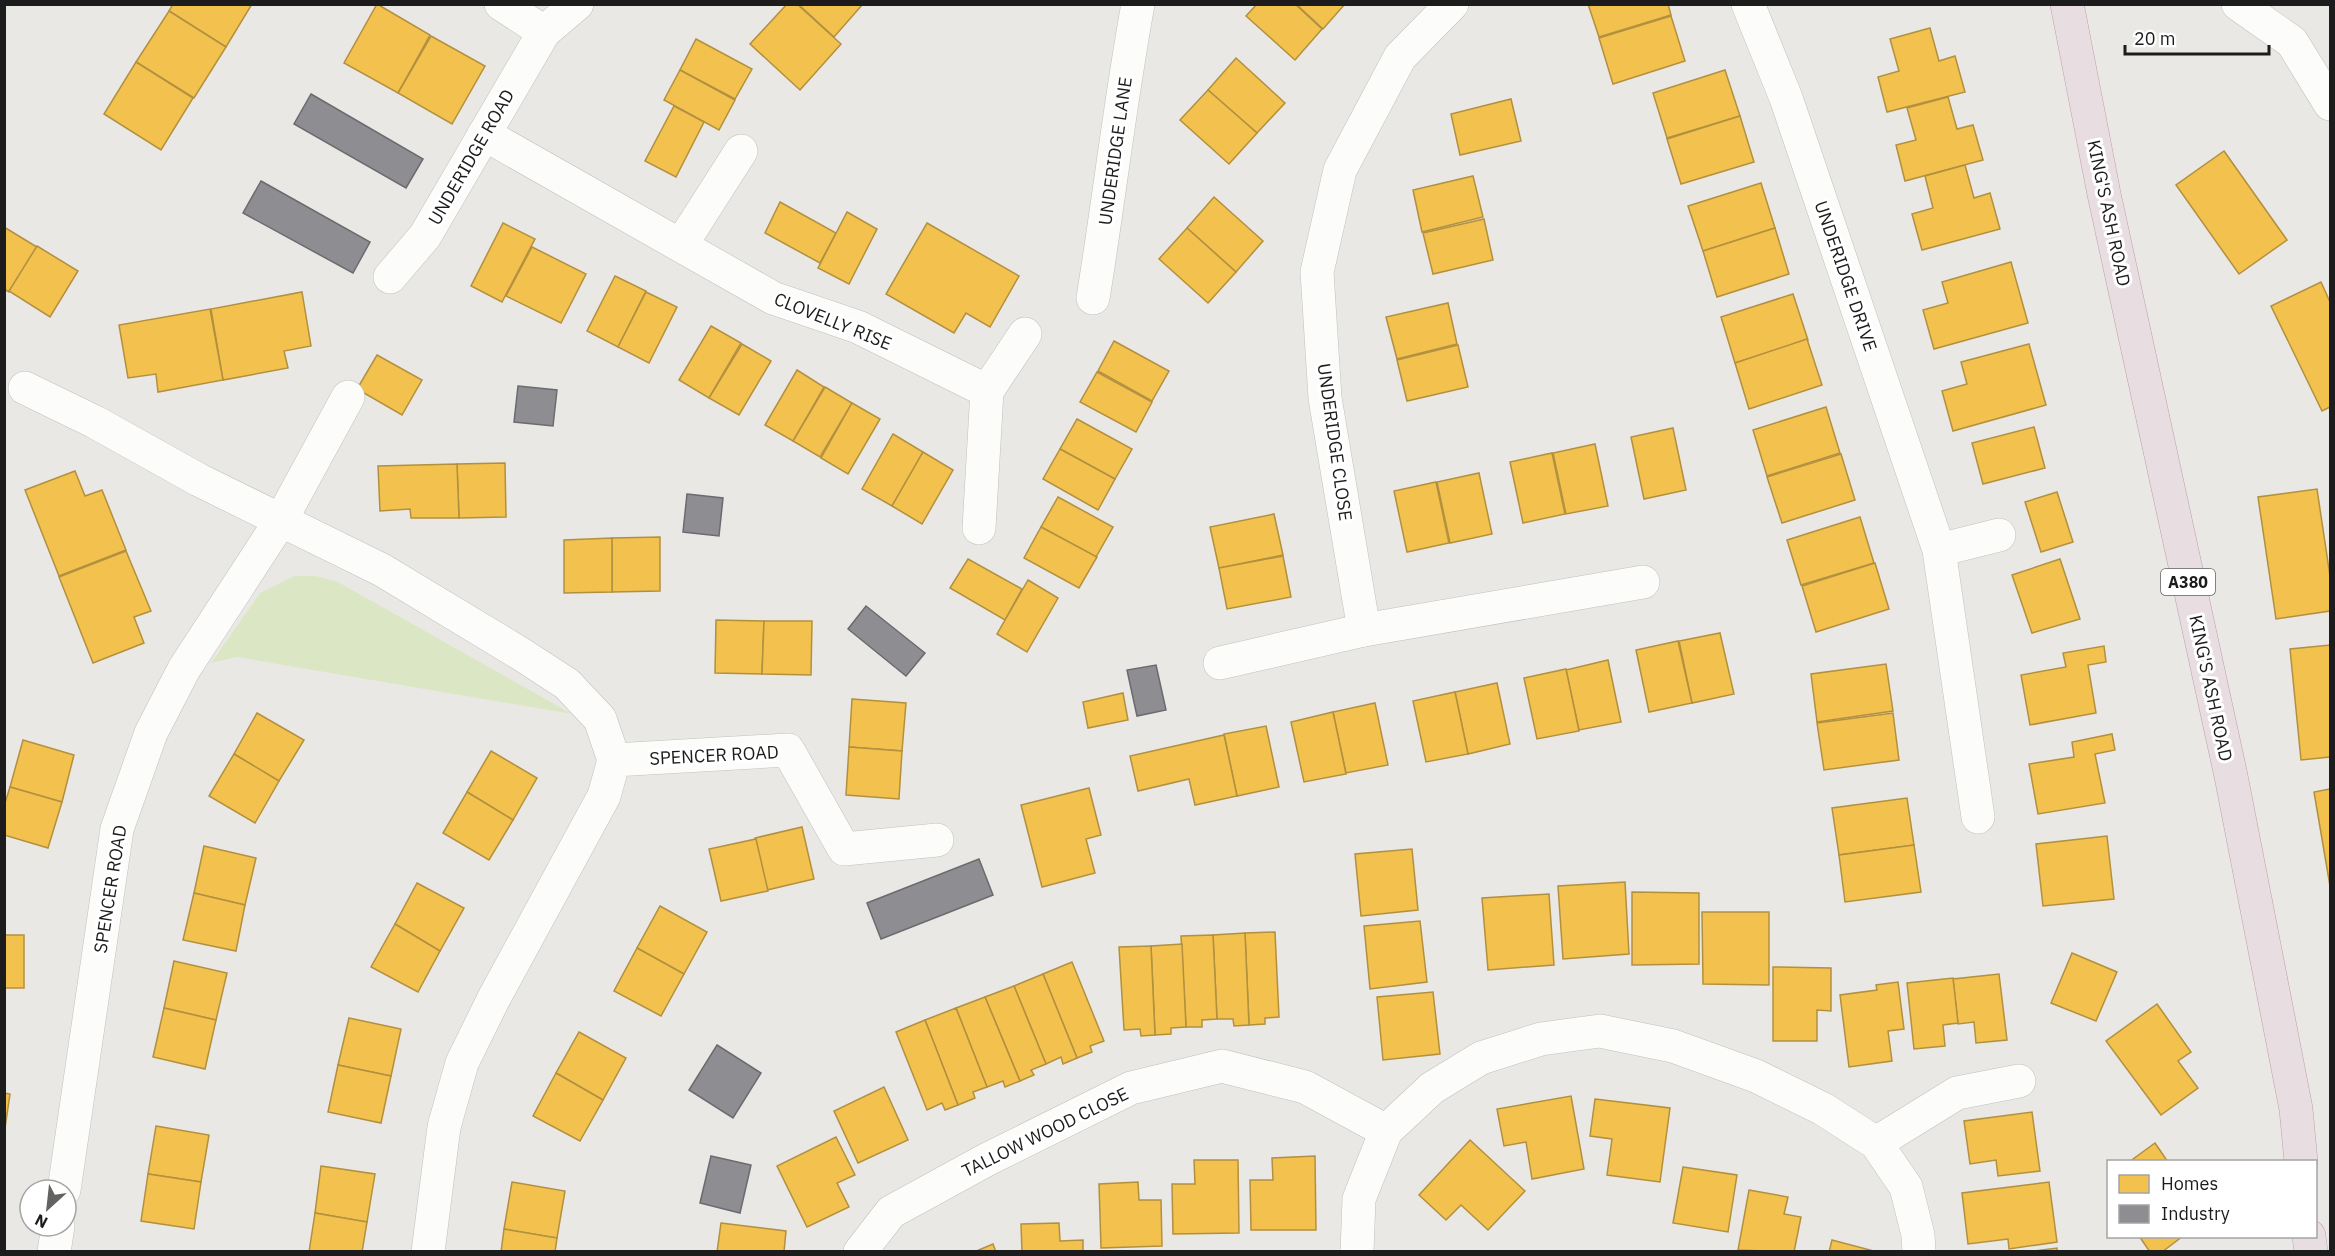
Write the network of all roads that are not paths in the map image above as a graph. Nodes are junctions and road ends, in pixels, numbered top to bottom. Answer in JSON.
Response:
{"nodes":[{"id":1,"x":501,"y":4,"type":"edge"},
{"id":2,"x":577,"y":4,"type":"edge"},
{"id":3,"x":1138,"y":4,"type":"edge"},
{"id":4,"x":1452,"y":4,"type":"edge"},
{"id":5,"x":1748,"y":4,"type":"edge"},
{"id":6,"x":2067,"y":4,"type":"edge"},
{"id":7,"x":2238,"y":4,"type":"edge"},
{"id":8,"x":544,"y":32,"type":"junction"},
{"id":9,"x":2331,"y":104,"type":"edge"},
{"id":10,"x":484,"y":134,"type":"junction"},
{"id":11,"x":741,"y":151,"type":"dead end"},
{"id":12,"x":681,"y":245,"type":"junction"},
{"id":13,"x":390,"y":277,"type":"dead end"},
{"id":14,"x":1093,"y":298,"type":"dead end"},
{"id":15,"x":1025,"y":334,"type":"dead end"},
{"id":16,"x":25,"y":388,"type":"dead end"},
{"id":17,"x":987,"y":392,"type":"junction"},
{"id":18,"x":348,"y":396,"type":"dead end"},
{"id":19,"x":282,"y":520,"type":"junction"},
{"id":20,"x":979,"y":528,"type":"dead end"},
{"id":21,"x":1999,"y":535,"type":"dead end"},
{"id":22,"x":1939,"y":550,"type":"junction"},
{"id":23,"x":1643,"y":582,"type":"dead end"},
{"id":24,"x":1364,"y":630,"type":"junction"},
{"id":25,"x":1220,"y":663,"type":"dead end"},
{"id":26,"x":614,"y":760,"type":"junction"},
{"id":27,"x":1978,"y":817,"type":"dead end"},
{"id":28,"x":937,"y":840,"type":"dead end"},
{"id":29,"x":2019,"y":1081,"type":"dead end"},
{"id":30,"x":1386,"y":1131,"type":"junction"},
{"id":31,"x":1876,"y":1143,"type":"junction"},
{"id":32,"x":2301,"y":1160,"type":"edge"},
{"id":33,"x":66,"y":1178,"type":"edge"},
{"id":34,"x":428,"y":1251,"type":"edge"},
{"id":35,"x":860,"y":1251,"type":"edge"},
{"id":36,"x":1358,"y":1251,"type":"edge"},
{"id":37,"x":1919,"y":1251,"type":"edge"}],
"edges":[{"from":1,"to":8,"type":"street"},
{"from":2,"to":8,"type":"street","name":"UNDERIDGE ROAD"},
{"from":3,"to":14,"type":"street","name":"UNDERIDGE LANE"},
{"from":4,"to":24,"type":"street","name":"UNDERIDGE CLOSE"},
{"from":5,"to":22,"type":"street","name":"UNDERIDGE DRIVE"},
{"from":6,"to":32,"type":"highway","name":"KING'S ASH ROAD","number":"A380"},
{"from":7,"to":9,"type":"street"},
{"from":8,"to":10,"type":"street","name":"UNDERIDGE ROAD"},
{"from":10,"to":12,"type":"street","name":"CLOVELLY RISE"},
{"from":10,"to":13,"type":"street","name":"UNDERIDGE ROAD"},
{"from":11,"to":12,"type":"street"},
{"from":12,"to":17,"type":"street","name":"CLOVELLY RISE"},
{"from":15,"to":17,"type":"street"},
{"from":16,"to":19,"type":"street"},
{"from":17,"to":20,"type":"street"},
{"from":18,"to":19,"type":"street","name":"SPENCER ROAD"},
{"from":19,"to":26,"type":"street"},
{"from":19,"to":33,"type":"street","name":"SPENCER ROAD"},
{"from":21,"to":22,"type":"street"},
{"from":22,"to":27,"type":"street","name":"UNDERIDGE DRIVE"},
{"from":23,"to":24,"type":"street"},
{"from":24,"to":25,"type":"street"},
{"from":26,"to":28,"type":"street","name":"SPENCER ROAD"},
{"from":26,"to":34,"type":"street"},
{"from":29,"to":31,"type":"street"},
{"from":30,"to":31,"type":"street"},
{"from":30,"to":35,"type":"street","name":"TALLOW WOOD CLOSE"},
{"from":30,"to":36,"type":"street"},
{"from":31,"to":37,"type":"street"}]}
